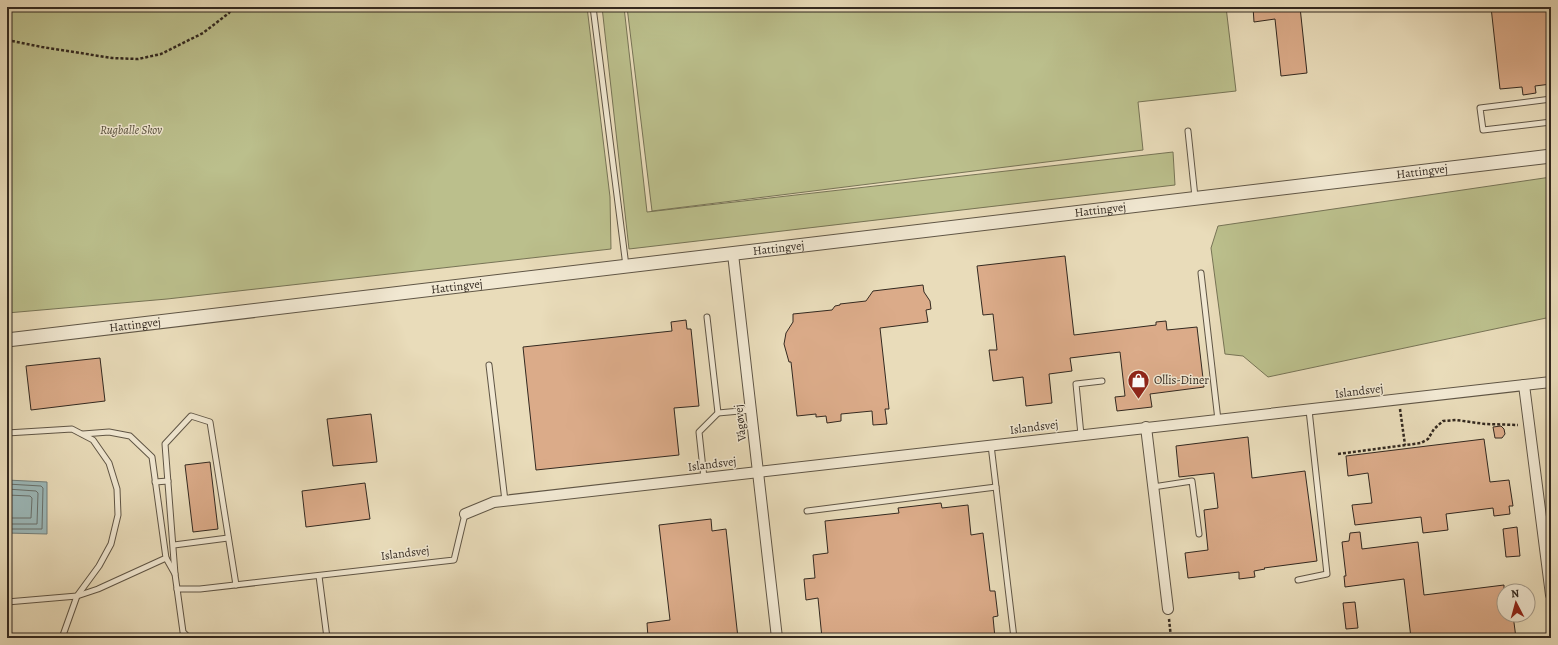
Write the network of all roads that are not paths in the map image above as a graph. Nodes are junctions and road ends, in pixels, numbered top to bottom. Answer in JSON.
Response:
{"nodes":[{"id":1,"x":593,"y":7,"type":"edge"},
{"id":2,"x":1551,"y":99,"type":"edge"},
{"id":3,"x":1551,"y":122,"type":"edge"},
{"id":4,"x":1188,"y":131,"type":"dead end"},
{"id":5,"x":1551,"y":156,"type":"edge"},
{"id":6,"x":1195,"y":198,"type":"junction"},
{"id":7,"x":733,"y":254,"type":"junction"},
{"id":8,"x":626,"y":266,"type":"junction"},
{"id":9,"x":1201,"y":273,"type":"dead end"},
{"id":10,"x":707,"y":317,"type":"dead end"},
{"id":11,"x":7,"y":340,"type":"edge"},
{"id":12,"x":489,"y":365,"type":"dead end"},
{"id":13,"x":1102,"y":381,"type":"dead end"},
{"id":14,"x":1551,"y":382,"type":"edge"},
{"id":15,"x":1524,"y":385,"type":"junction"},
{"id":16,"x":751,"y":410,"type":"junction"},
{"id":17,"x":1309,"y":410,"type":"junction"},
{"id":18,"x":718,"y":414,"type":"junction"},
{"id":19,"x":1218,"y":420,"type":"junction"},
{"id":20,"x":1146,"y":428,"type":"junction"},
{"id":21,"x":7,"y":433,"type":"edge"},
{"id":22,"x":83,"y":434,"type":"junction"},
{"id":23,"x":1081,"y":435,"type":"junction"},
{"id":24,"x":991,"y":445,"type":"junction"},
{"id":25,"x":758,"y":472,"type":"junction"},
{"id":26,"x":704,"y":478,"type":"junction"},
{"id":27,"x":168,"y":481,"type":"junction"},
{"id":28,"x":155,"y":482,"type":"junction"},
{"id":29,"x":996,"y":487,"type":"junction"},
{"id":30,"x":1153,"y":487,"type":"junction"},
{"id":31,"x":505,"y":501,"type":"junction"},
{"id":32,"x":807,"y":511,"type":"dead end"},
{"id":33,"x":465,"y":514,"type":"joint"},
{"id":34,"x":1546,"y":521,"type":"edge"},
{"id":35,"x":1199,"y":534,"type":"dead end"},
{"id":36,"x":228,"y":538,"type":"junction"},
{"id":37,"x":174,"y":545,"type":"junction"},
{"id":38,"x":166,"y":558,"type":"junction"},
{"id":39,"x":175,"y":574,"type":"junction"},
{"id":40,"x":319,"y":576,"type":"junction"},
{"id":41,"x":1298,"y":580,"type":"dead end"},
{"id":42,"x":236,"y":585,"type":"junction"},
{"id":43,"x":177,"y":589,"type":"junction"},
{"id":44,"x":1551,"y":595,"type":"edge"},
{"id":45,"x":77,"y":596,"type":"junction"},
{"id":46,"x":7,"y":602,"type":"edge"},
{"id":47,"x":1168,"y":609,"type":"road end"},
{"id":48,"x":62,"y":638,"type":"edge"},
{"id":49,"x":188,"y":638,"type":"edge"},
{"id":50,"x":327,"y":638,"type":"edge"},
{"id":51,"x":777,"y":638,"type":"edge"},
{"id":52,"x":1014,"y":638,"type":"edge"}],
"edges":[{"from":1,"to":8,"type":"lane"},
{"from":2,"to":3,"type":"lane"},
{"from":4,"to":6,"type":"lane"},
{"from":5,"to":6,"type":"street","name":"Hattingvej"},
{"from":6,"to":7,"type":"street","name":"Hattingvej"},
{"from":7,"to":8,"type":"street","name":"Hattingvej"},
{"from":7,"to":16,"type":"street","name":"Vågøvej"},
{"from":8,"to":11,"type":"street","name":"Hattingvej"},
{"from":9,"to":19,"type":"lane"},
{"from":10,"to":18,"type":"lane"},
{"from":12,"to":31,"type":"lane"},
{"from":13,"to":23,"type":"lane"},
{"from":14,"to":15,"type":"street","name":"Islandsvej"},
{"from":15,"to":17,"type":"street","name":"Islandsvej"},
{"from":15,"to":34,"type":"street"},
{"from":16,"to":18,"type":"lane"},
{"from":16,"to":25,"type":"street","name":"Vågøvej"},
{"from":17,"to":19,"type":"street","name":"Islandsvej"},
{"from":17,"to":41,"type":"lane"},
{"from":18,"to":26,"type":"lane"},
{"from":19,"to":20,"type":"street","name":"Islandsvej"},
{"from":20,"to":23,"type":"street","name":"Islandsvej"},
{"from":20,"to":30,"type":"street"},
{"from":21,"to":22,"type":"lane"},
{"from":22,"to":28,"type":"lane"},
{"from":22,"to":45,"type":"lane"},
{"from":23,"to":24,"type":"street","name":"Islandsvej"},
{"from":24,"to":25,"type":"street","name":"Islandsvej"},
{"from":24,"to":29,"type":"lane"},
{"from":25,"to":26,"type":"street","name":"Islandsvej"},
{"from":25,"to":51,"type":"street","name":"Vågøvej"},
{"from":26,"to":31,"type":"street","name":"Islandsvej"},
{"from":27,"to":28,"type":"lane"},
{"from":27,"to":36,"type":"lane"},
{"from":27,"to":37,"type":"lane"},
{"from":28,"to":38,"type":"lane"},
{"from":29,"to":32,"type":"lane"},
{"from":29,"to":52,"type":"lane"},
{"from":30,"to":35,"type":"lane"},
{"from":30,"to":47,"type":"street"},
{"from":31,"to":33,"type":"street","name":"Islandsvej"},
{"from":33,"to":40,"type":"lane","name":"Islandsvej"},
{"from":34,"to":44,"type":"street"},
{"from":36,"to":37,"type":"lane"},
{"from":36,"to":42,"type":"lane"},
{"from":37,"to":39,"type":"lane"},
{"from":38,"to":39,"type":"lane"},
{"from":38,"to":45,"type":"lane"},
{"from":39,"to":43,"type":"lane"},
{"from":40,"to":42,"type":"lane","name":"Islandsvej"},
{"from":40,"to":50,"type":"lane"},
{"from":42,"to":43,"type":"lane","name":"Islandsvej"},
{"from":43,"to":49,"type":"lane"},
{"from":45,"to":46,"type":"lane"},
{"from":45,"to":48,"type":"lane"}]}
